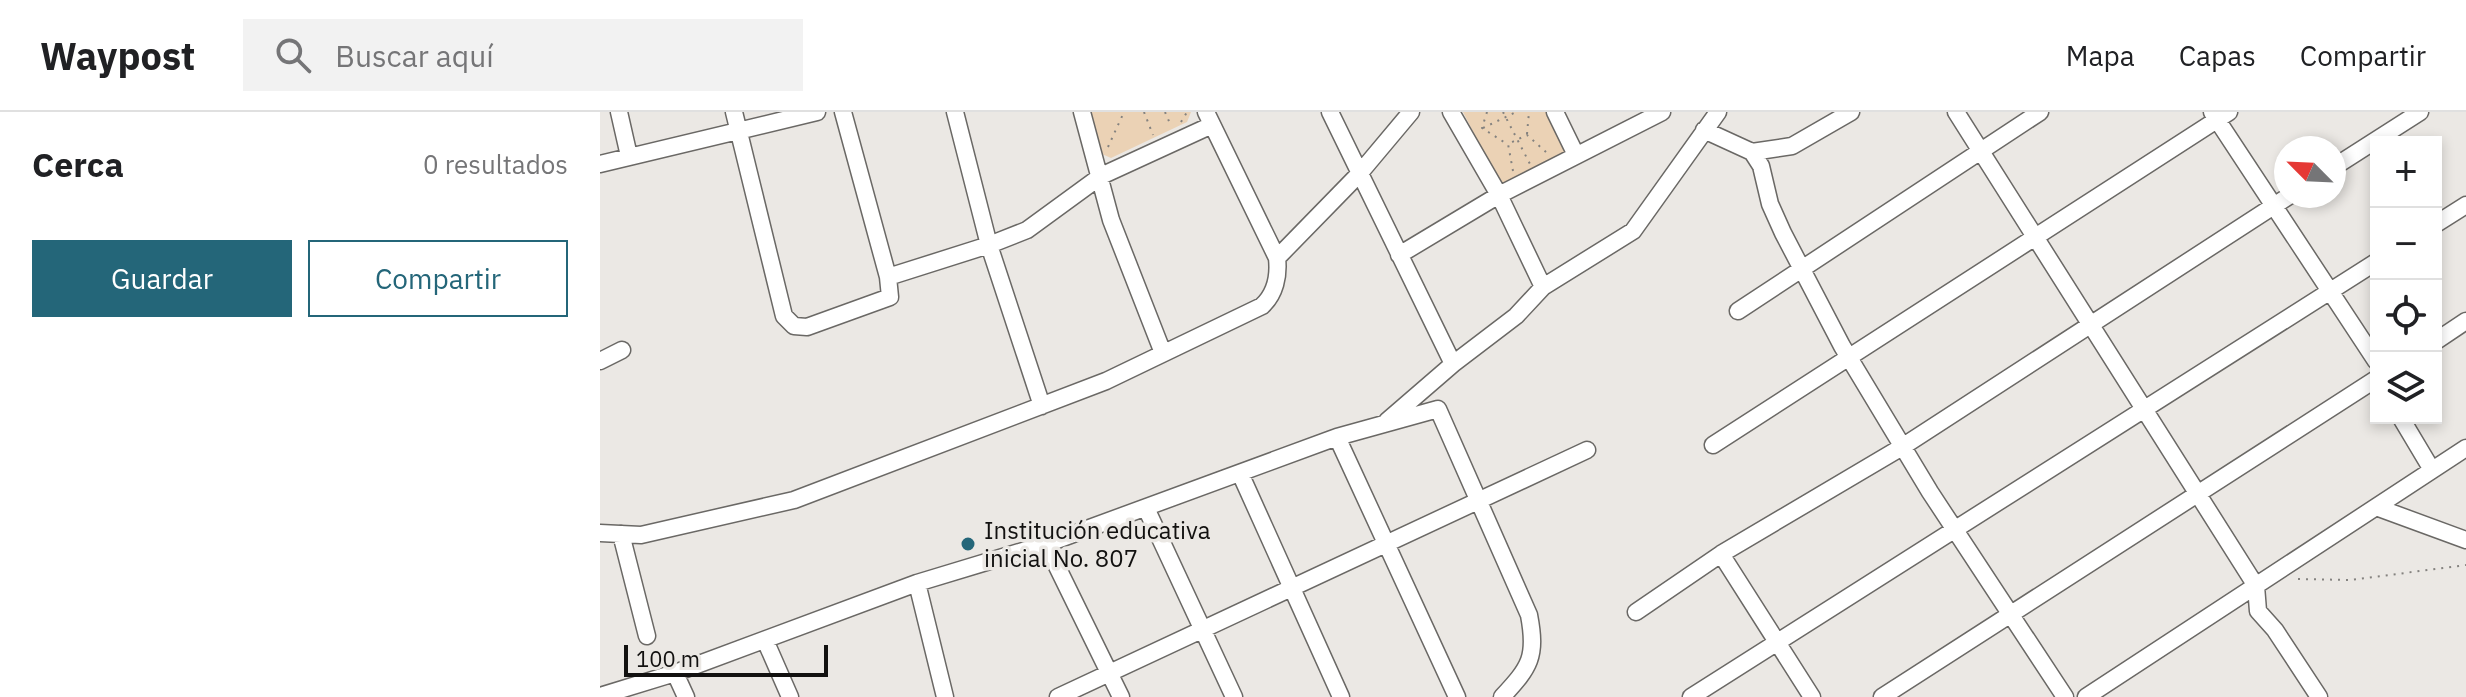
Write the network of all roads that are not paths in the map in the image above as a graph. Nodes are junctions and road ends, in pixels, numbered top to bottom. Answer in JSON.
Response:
{"nodes":[{"id":1,"x":619,"y":112,"type":"edge"},
{"id":2,"x":734,"y":112,"type":"edge"},
{"id":3,"x":817,"y":112,"type":"edge"},
{"id":4,"x":843,"y":112,"type":"edge"},
{"id":5,"x":955,"y":112,"type":"edge"},
{"id":6,"x":1082,"y":112,"type":"edge"},
{"id":7,"x":1330,"y":112,"type":"edge"},
{"id":8,"x":1411,"y":112,"type":"edge"},
{"id":9,"x":1451,"y":112,"type":"edge"},
{"id":10,"x":1555,"y":112,"type":"edge"},
{"id":11,"x":1662,"y":112,"type":"edge"},
{"id":12,"x":1718,"y":112,"type":"edge"},
{"id":13,"x":1851,"y":112,"type":"edge"},
{"id":14,"x":1956,"y":112,"type":"edge"},
{"id":15,"x":2040,"y":112,"type":"edge"},
{"id":16,"x":2420,"y":112,"type":"edge"},
{"id":17,"x":2219,"y":115,"type":"edge"},
{"id":18,"x":1209,"y":118,"type":"edge"},
{"id":19,"x":1704,"y":130,"type":"junction"},
{"id":20,"x":739,"y":131,"type":"junction"},
{"id":21,"x":1981,"y":151,"type":"junction"},
{"id":22,"x":1752,"y":152,"type":"junction"},
{"id":23,"x":1576,"y":155,"type":"junction"},
{"id":24,"x":629,"y":156,"type":"junction"},
{"id":25,"x":2346,"y":159,"type":"edge"},
{"id":26,"x":600,"y":164,"type":"edge"},
{"id":27,"x":1359,"y":174,"type":"junction"},
{"id":28,"x":1101,"y":176,"type":"junction"},
{"id":29,"x":1499,"y":195,"type":"junction"},
{"id":30,"x":2466,"y":205,"type":"edge"},
{"id":31,"x":2274,"y":206,"type":"joint"},
{"id":32,"x":2275,"y":208,"type":"edge"},
{"id":33,"x":2442,"y":220,"type":"edge"},
{"id":34,"x":2035,"y":237,"type":"junction"},
{"id":35,"x":989,"y":245,"type":"junction"},
{"id":36,"x":1399,"y":255,"type":"junction"},
{"id":37,"x":1277,"y":258,"type":"junction"},
{"id":38,"x":2370,"y":266,"type":"edge"},
{"id":39,"x":1801,"y":269,"type":"junction"},
{"id":40,"x":888,"y":277,"type":"junction"},
{"id":41,"x":1543,"y":287,"type":"junction"},
{"id":42,"x":2330,"y":291,"type":"junction"},
{"id":43,"x":1738,"y":311,"type":"dead end"},
{"id":44,"x":2466,"y":321,"type":"edge"},
{"id":45,"x":2090,"y":323,"type":"junction"},
{"id":46,"x":2442,"y":337,"type":"edge"},
{"id":47,"x":622,"y":350,"type":"dead end"},
{"id":48,"x":2370,"y":352,"type":"edge"},
{"id":49,"x":1163,"y":353,"type":"junction"},
{"id":50,"x":1849,"y":357,"type":"junction"},
{"id":51,"x":600,"y":361,"type":"edge"},
{"id":52,"x":1453,"y":364,"type":"junction"},
{"id":53,"x":2370,"y":383,"type":"edge"},
{"id":54,"x":1042,"y":406,"type":"junction"},
{"id":55,"x":2144,"y":409,"type":"junction"},
{"id":56,"x":2405,"y":424,"type":"edge"},
{"id":57,"x":1382,"y":425,"type":"junction"},
{"id":58,"x":1337,"y":437,"type":"junction"},
{"id":59,"x":1713,"y":445,"type":"dead end"},
{"id":60,"x":1902,"y":447,"type":"junction"},
{"id":61,"x":2466,"y":448,"type":"edge"},
{"id":62,"x":1587,"y":450,"type":"dead end"},
{"id":63,"x":2432,"y":470,"type":"junction"},
{"id":64,"x":1240,"y":473,"type":"junction"},
{"id":65,"x":2198,"y":494,"type":"junction"},
{"id":66,"x":1478,"y":501,"type":"junction"},
{"id":67,"x":2376,"y":507,"type":"junction"},
{"id":68,"x":1146,"y":508,"type":"junction"},
{"id":69,"x":1954,"y":529,"type":"junction"},
{"id":70,"x":600,"y":533,"type":"edge"},
{"id":71,"x":621,"y":534,"type":"junction"},
{"id":72,"x":2466,"y":540,"type":"edge"},
{"id":73,"x":1046,"y":544,"type":"junction"},
{"id":74,"x":1386,"y":544,"type":"junction"},
{"id":75,"x":1721,"y":554,"type":"junction"},
{"id":76,"x":917,"y":583,"type":"junction"},
{"id":77,"x":2256,"y":586,"type":"junction"},
{"id":78,"x":1292,"y":588,"type":"junction"},
{"id":79,"x":1636,"y":612,"type":"dead end"},
{"id":80,"x":2010,"y":614,"type":"junction"},
{"id":81,"x":1202,"y":630,"type":"junction"},
{"id":82,"x":647,"y":636,"type":"dead end"},
{"id":83,"x":765,"y":640,"type":"junction"},
{"id":84,"x":1777,"y":642,"type":"junction"},
{"id":85,"x":675,"y":673,"type":"junction"},
{"id":86,"x":1109,"y":673,"type":"junction"},
{"id":87,"x":2312,"y":695,"type":"edge"},
{"id":88,"x":600,"y":696,"type":"edge"},
{"id":89,"x":686,"y":697,"type":"edge"},
{"id":90,"x":790,"y":697,"type":"edge"},
{"id":91,"x":945,"y":697,"type":"edge"},
{"id":92,"x":1058,"y":697,"type":"edge"},
{"id":93,"x":1121,"y":697,"type":"edge"},
{"id":94,"x":1234,"y":697,"type":"edge"},
{"id":95,"x":1341,"y":697,"type":"edge"},
{"id":96,"x":1457,"y":697,"type":"edge"},
{"id":97,"x":1502,"y":697,"type":"edge"},
{"id":98,"x":1691,"y":697,"type":"edge"},
{"id":99,"x":1812,"y":697,"type":"edge"},
{"id":100,"x":1882,"y":697,"type":"edge"},
{"id":101,"x":2065,"y":697,"type":"edge"},
{"id":102,"x":2086,"y":697,"type":"edge"}],
"edges":[{"from":1,"to":24,"type":"street"},
{"from":2,"to":20,"type":"street"},
{"from":3,"to":20,"type":"street"},
{"from":4,"to":40,"type":"street"},
{"from":5,"to":35,"type":"street"},
{"from":6,"to":28,"type":"street"},
{"from":7,"to":27,"type":"street"},
{"from":8,"to":27,"type":"street"},
{"from":9,"to":29,"type":"street"},
{"from":10,"to":23,"type":"street"},
{"from":11,"to":23,"type":"street"},
{"from":12,"to":19,"type":"street"},
{"from":13,"to":22,"type":"street"},
{"from":14,"to":21,"type":"street"},
{"from":15,"to":21,"type":"street"},
{"from":16,"to":25,"type":"street"},
{"from":17,"to":31,"type":"street"},
{"from":17,"to":34,"type":"street"},
{"from":18,"to":28,"type":"street"},
{"from":18,"to":37,"type":"street"},
{"from":19,"to":22,"type":"street"},
{"from":19,"to":41,"type":"street"},
{"from":20,"to":24,"type":"street"},
{"from":20,"to":40,"type":"street"},
{"from":21,"to":34,"type":"street"},
{"from":21,"to":39,"type":"street"},
{"from":22,"to":39,"type":"street"},
{"from":23,"to":29,"type":"street"},
{"from":24,"to":26,"type":"street"},
{"from":27,"to":36,"type":"street"},
{"from":27,"to":37,"type":"street"},
{"from":28,"to":35,"type":"street"},
{"from":28,"to":49,"type":"street"},
{"from":29,"to":36,"type":"street"},
{"from":29,"to":41,"type":"street"},
{"from":30,"to":33,"type":"street"},
{"from":31,"to":45,"type":"street"},
{"from":32,"to":42,"type":"street"},
{"from":34,"to":45,"type":"street"},
{"from":34,"to":50,"type":"street"},
{"from":35,"to":40,"type":"street"},
{"from":35,"to":54,"type":"street"},
{"from":36,"to":52,"type":"street"},
{"from":37,"to":49,"type":"street"},
{"from":38,"to":42,"type":"street"},
{"from":39,"to":43,"type":"street"},
{"from":39,"to":50,"type":"street"},
{"from":41,"to":52,"type":"street"},
{"from":42,"to":48,"type":"street"},
{"from":42,"to":55,"type":"street"},
{"from":44,"to":46,"type":"street"},
{"from":45,"to":55,"type":"street"},
{"from":45,"to":60,"type":"street"},
{"from":47,"to":51,"type":"street"},
{"from":49,"to":54,"type":"street"},
{"from":50,"to":59,"type":"street"},
{"from":50,"to":60,"type":"street"},
{"from":52,"to":57,"type":"street"},
{"from":53,"to":65,"type":"street"},
{"from":54,"to":71,"type":"street"},
{"from":55,"to":65,"type":"street"},
{"from":55,"to":69,"type":"street"},
{"from":56,"to":63,"type":"street"},
{"from":57,"to":58,"type":"street"},
{"from":57,"to":66,"type":"street"},
{"from":58,"to":64,"type":"street"},
{"from":58,"to":74,"type":"street"},
{"from":60,"to":69,"type":"street"},
{"from":60,"to":75,"type":"street"},
{"from":61,"to":63,"type":"street"},
{"from":62,"to":66,"type":"street"},
{"from":63,"to":67,"type":"street"},
{"from":64,"to":68,"type":"street"},
{"from":64,"to":78,"type":"street"},
{"from":65,"to":77,"type":"street"},
{"from":65,"to":80,"type":"street"},
{"from":66,"to":74,"type":"street"},
{"from":66,"to":97,"type":"street"},
{"from":67,"to":72,"type":"street"},
{"from":67,"to":77,"type":"street"},
{"from":68,"to":73,"type":"street"},
{"from":68,"to":81,"type":"street"},
{"from":69,"to":80,"type":"street"},
{"from":69,"to":84,"type":"street"},
{"from":70,"to":71,"type":"street"},
{"from":71,"to":82,"type":"street"},
{"from":73,"to":76,"type":"street"},
{"from":73,"to":86,"type":"street"},
{"from":74,"to":78,"type":"street"},
{"from":74,"to":96,"type":"street"},
{"from":75,"to":79,"type":"street"},
{"from":75,"to":84,"type":"street"},
{"from":76,"to":83,"type":"street"},
{"from":76,"to":91,"type":"street"},
{"from":77,"to":87,"type":"street"},
{"from":77,"to":102,"type":"street"},
{"from":78,"to":81,"type":"street"},
{"from":78,"to":95,"type":"street"},
{"from":80,"to":100,"type":"street"},
{"from":80,"to":101,"type":"street"},
{"from":81,"to":86,"type":"street"},
{"from":81,"to":94,"type":"street"},
{"from":83,"to":85,"type":"street"},
{"from":83,"to":90,"type":"street"},
{"from":84,"to":98,"type":"street"},
{"from":84,"to":99,"type":"street"},
{"from":85,"to":88,"type":"street"},
{"from":85,"to":89,"type":"street"},
{"from":86,"to":92,"type":"street"},
{"from":86,"to":93,"type":"street"}]}
